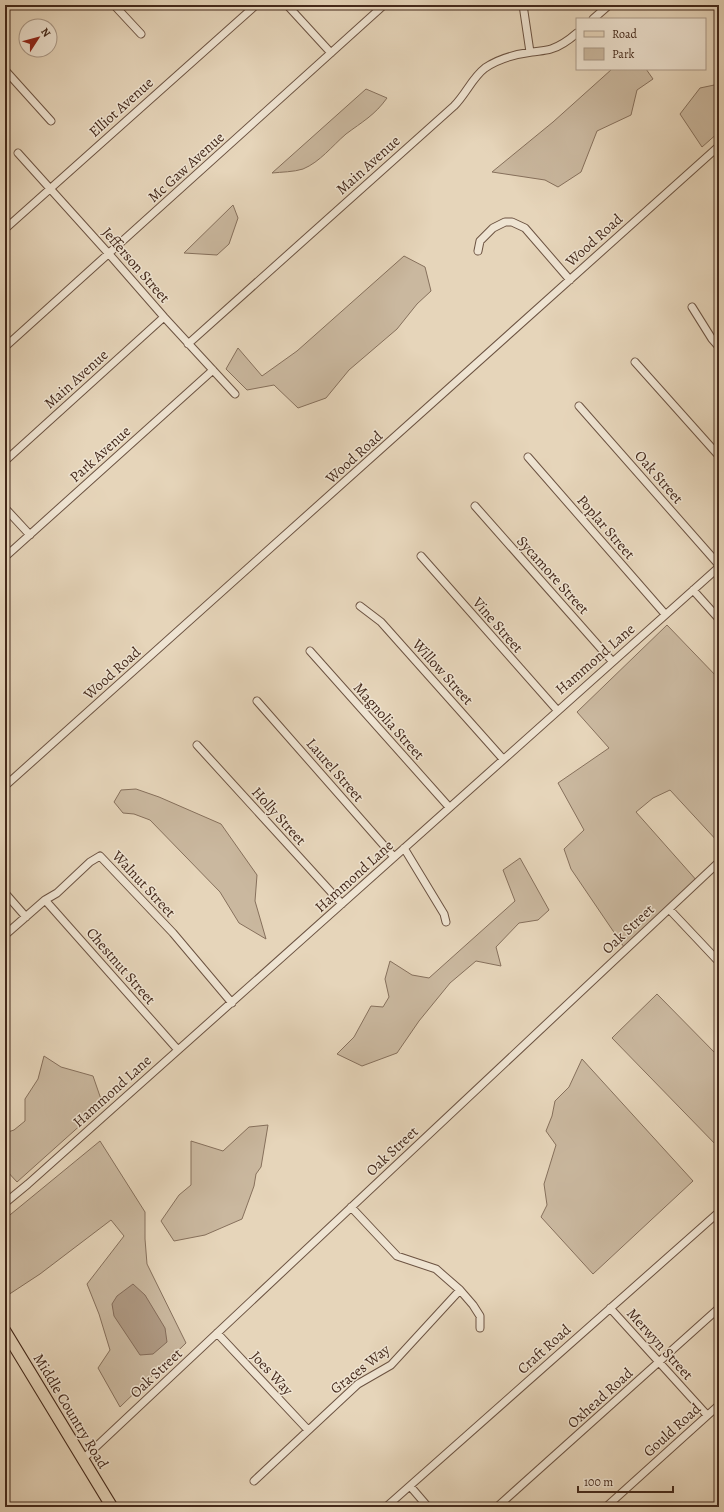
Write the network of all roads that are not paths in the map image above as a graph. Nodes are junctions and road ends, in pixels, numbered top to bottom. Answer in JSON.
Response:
{"nodes":[{"id":1,"x":114,"y":5,"type":"edge"},
{"id":2,"x":256,"y":5,"type":"edge"},
{"id":3,"x":287,"y":5,"type":"edge"},
{"id":4,"x":384,"y":5,"type":"edge"},
{"id":5,"x":523,"y":5,"type":"edge"},
{"id":6,"x":609,"y":5,"type":"edge"},
{"id":7,"x":594,"y":18,"type":"edge"},
{"id":8,"x":141,"y":34,"type":"dead end"},
{"id":9,"x":576,"y":34,"type":"edge"},
{"id":10,"x":530,"y":52,"type":"junction"},
{"id":11,"x":330,"y":53,"type":"junction"},
{"id":12,"x":5,"y":70,"type":"edge"},
{"id":13,"x":51,"y":121,"type":"dead end"},
{"id":14,"x":719,"y":146,"type":"edge"},
{"id":15,"x":18,"y":153,"type":"dead end"},
{"id":16,"x":50,"y":190,"type":"junction"},
{"id":17,"x":5,"y":229,"type":"edge"},
{"id":18,"x":478,"y":250,"type":"dead end"},
{"id":19,"x":110,"y":254,"type":"junction"},
{"id":20,"x":570,"y":280,"type":"junction"},
{"id":21,"x":692,"y":307,"type":"dead end"},
{"id":22,"x":164,"y":317,"type":"junction"},
{"id":23,"x":188,"y":344,"type":"junction"},
{"id":24,"x":5,"y":347,"type":"edge"},
{"id":25,"x":719,"y":347,"type":"edge"},
{"id":26,"x":635,"y":362,"type":"dead end"},
{"id":27,"x":213,"y":370,"type":"junction"},
{"id":28,"x":235,"y":394,"type":"dead end"},
{"id":29,"x":579,"y":406,"type":"dead end"},
{"id":30,"x":719,"y":456,"type":"edge"},
{"id":31,"x":528,"y":457,"type":"dead end"},
{"id":32,"x":5,"y":460,"type":"edge"},
{"id":33,"x":475,"y":506,"type":"dead end"},
{"id":34,"x":5,"y":508,"type":"edge"},
{"id":35,"x":30,"y":535,"type":"junction"},
{"id":36,"x":420,"y":556,"type":"dead end"},
{"id":37,"x":5,"y":557,"type":"edge"},
{"id":38,"x":719,"y":566,"type":"edge"},
{"id":39,"x":693,"y":590,"type":"junction"},
{"id":40,"x":360,"y":606,"type":"dead end"},
{"id":41,"x":665,"y":614,"type":"junction"},
{"id":42,"x":719,"y":618,"type":"edge"},
{"id":43,"x":310,"y":651,"type":"dead end"},
{"id":44,"x":612,"y":661,"type":"junction"},
{"id":45,"x":257,"y":701,"type":"dead end"},
{"id":46,"x":556,"y":710,"type":"junction"},
{"id":47,"x":197,"y":744,"type":"dead end"},
{"id":48,"x":503,"y":759,"type":"junction"},
{"id":49,"x":5,"y":786,"type":"edge"},
{"id":50,"x":449,"y":807,"type":"junction"},
{"id":51,"x":404,"y":848,"type":"junction"},
{"id":52,"x":394,"y":857,"type":"junction"},
{"id":53,"x":719,"y":862,"type":"edge"},
{"id":54,"x":5,"y":893,"type":"edge"},
{"id":55,"x":45,"y":900,"type":"junction"},
{"id":56,"x":342,"y":904,"type":"junction"},
{"id":57,"x":668,"y":909,"type":"junction"},
{"id":58,"x":26,"y":917,"type":"junction"},
{"id":59,"x":446,"y":922,"type":"dead end"},
{"id":60,"x":5,"y":935,"type":"edge"},
{"id":61,"x":719,"y":962,"type":"edge"},
{"id":62,"x":232,"y":1003,"type":"junction"},
{"id":63,"x":178,"y":1050,"type":"junction"},
{"id":64,"x":5,"y":1203,"type":"edge"},
{"id":65,"x":351,"y":1207,"type":"junction"},
{"id":66,"x":719,"y":1212,"type":"edge"},
{"id":67,"x":460,"y":1290,"type":"junction"},
{"id":68,"x":610,"y":1308,"type":"junction"},
{"id":69,"x":719,"y":1308,"type":"edge"},
{"id":70,"x":480,"y":1328,"type":"dead end"},
{"id":71,"x":5,"y":1331,"type":"edge"},
{"id":72,"x":217,"y":1333,"type":"junction"},
{"id":73,"x":659,"y":1363,"type":"junction"},
{"id":74,"x":719,"y":1405,"type":"edge"},
{"id":75,"x":707,"y":1416,"type":"junction"},
{"id":76,"x":308,"y":1430,"type":"junction"},
{"id":77,"x":83,"y":1459,"type":"junction"},
{"id":78,"x":254,"y":1481,"type":"dead end"},
{"id":79,"x":410,"y":1486,"type":"junction"},
{"id":80,"x":719,"y":1504,"type":"edge"},
{"id":81,"x":112,"y":1507,"type":"edge"},
{"id":82,"x":386,"y":1507,"type":"edge"},
{"id":83,"x":428,"y":1507,"type":"edge"},
{"id":84,"x":497,"y":1507,"type":"edge"},
{"id":85,"x":606,"y":1507,"type":"edge"},
{"id":86,"x":716,"y":1507,"type":"edge"}],
"edges":[{"from":1,"to":8,"type":"street"},
{"from":2,"to":16,"type":"street","name":"Elliot Avenue"},
{"from":3,"to":11,"type":"street"},
{"from":4,"to":11,"type":"street","name":"Mc Gaw Avenue"},
{"from":5,"to":10,"type":"street"},
{"from":6,"to":7,"type":"street"},
{"from":9,"to":10,"type":"street","name":"Main Avenue"},
{"from":10,"to":23,"type":"street","name":"Main Avenue"},
{"from":11,"to":19,"type":"street","name":"Mc Gaw Avenue"},
{"from":12,"to":13,"type":"street"},
{"from":14,"to":20,"type":"street","name":"Wood Road"},
{"from":15,"to":16,"type":"street","name":"Jefferson Street"},
{"from":16,"to":17,"type":"street","name":"Elliot Avenue"},
{"from":16,"to":19,"type":"street","name":"Jefferson Street"},
{"from":18,"to":20,"type":"street"},
{"from":19,"to":22,"type":"street","name":"Jefferson Street"},
{"from":19,"to":24,"type":"street","name":"Mc Gaw Avenue"},
{"from":20,"to":49,"type":"street","name":"Wood Road"},
{"from":21,"to":25,"type":"street"},
{"from":22,"to":23,"type":"street","name":"Jefferson Street"},
{"from":22,"to":32,"type":"street","name":"Main Avenue"},
{"from":23,"to":27,"type":"street","name":"Jefferson Street"},
{"from":26,"to":30,"type":"street"},
{"from":27,"to":28,"type":"street","name":"Jefferson Street"},
{"from":27,"to":35,"type":"street","name":"Park Avenue"},
{"from":29,"to":38,"type":"street","name":"Oak Street"},
{"from":31,"to":41,"type":"street","name":"Poplar Street"},
{"from":33,"to":44,"type":"street","name":"Sycamore Street"},
{"from":34,"to":35,"type":"street"},
{"from":35,"to":37,"type":"street","name":"Park Avenue"},
{"from":36,"to":46,"type":"street","name":"Vine Street"},
{"from":38,"to":39,"type":"street","name":"Hammond Lane"},
{"from":39,"to":41,"type":"street","name":"Hammond Lane"},
{"from":39,"to":42,"type":"street"},
{"from":40,"to":48,"type":"street","name":"Willow Street"},
{"from":41,"to":44,"type":"street","name":"Hammond Lane"},
{"from":43,"to":50,"type":"street","name":"Magnolia Street"},
{"from":44,"to":46,"type":"street","name":"Hammond Lane"},
{"from":45,"to":52,"type":"street","name":"Laurel Street"},
{"from":46,"to":48,"type":"street","name":"Hammond Lane"},
{"from":47,"to":56,"type":"street","name":"Holly Street"},
{"from":48,"to":50,"type":"street","name":"Hammond Lane"},
{"from":50,"to":51,"type":"street","name":"Hammond Lane"},
{"from":51,"to":52,"type":"street","name":"Hammond Lane"},
{"from":51,"to":59,"type":"street"},
{"from":52,"to":56,"type":"street","name":"Hammond Lane"},
{"from":53,"to":57,"type":"street","name":"Oak Street"},
{"from":54,"to":58,"type":"street"},
{"from":55,"to":58,"type":"street","name":"Walnut Street"},
{"from":55,"to":62,"type":"street","name":"Walnut Street"},
{"from":55,"to":63,"type":"street","name":"Chestnut Street"},
{"from":56,"to":62,"type":"street","name":"Hammond Lane"},
{"from":57,"to":61,"type":"street"},
{"from":57,"to":65,"type":"street","name":"Oak Street"},
{"from":58,"to":60,"type":"street","name":"Walnut Street"},
{"from":62,"to":63,"type":"street","name":"Hammond Lane"},
{"from":63,"to":64,"type":"street","name":"Hammond Lane"},
{"from":65,"to":67,"type":"street"},
{"from":65,"to":72,"type":"street","name":"Oak Street"},
{"from":66,"to":68,"type":"street","name":"Craft Road"},
{"from":67,"to":70,"type":"street"},
{"from":67,"to":76,"type":"street","name":"Graces Way"},
{"from":68,"to":73,"type":"street","name":"Merwyn Street"},
{"from":68,"to":79,"type":"street","name":"Craft Road"},
{"from":69,"to":73,"type":"street","name":"Oxhead Road"},
{"from":71,"to":77,"type":"main road","name":"Middle Country Road"},
{"from":72,"to":76,"type":"street","name":"Joes Way"},
{"from":72,"to":77,"type":"street","name":"Oak Street"},
{"from":73,"to":75,"type":"street","name":"Merwyn Street"},
{"from":73,"to":84,"type":"street","name":"Oxhead Road"},
{"from":74,"to":75,"type":"street","name":"Gould Road"},
{"from":75,"to":85,"type":"street","name":"Gould Road"},
{"from":76,"to":78,"type":"street","name":"Graces Way"},
{"from":77,"to":81,"type":"main road","name":"Middle Country Road"},
{"from":79,"to":82,"type":"street","name":"Craft Road"},
{"from":79,"to":83,"type":"street"},
{"from":80,"to":86,"type":"street"}]}
